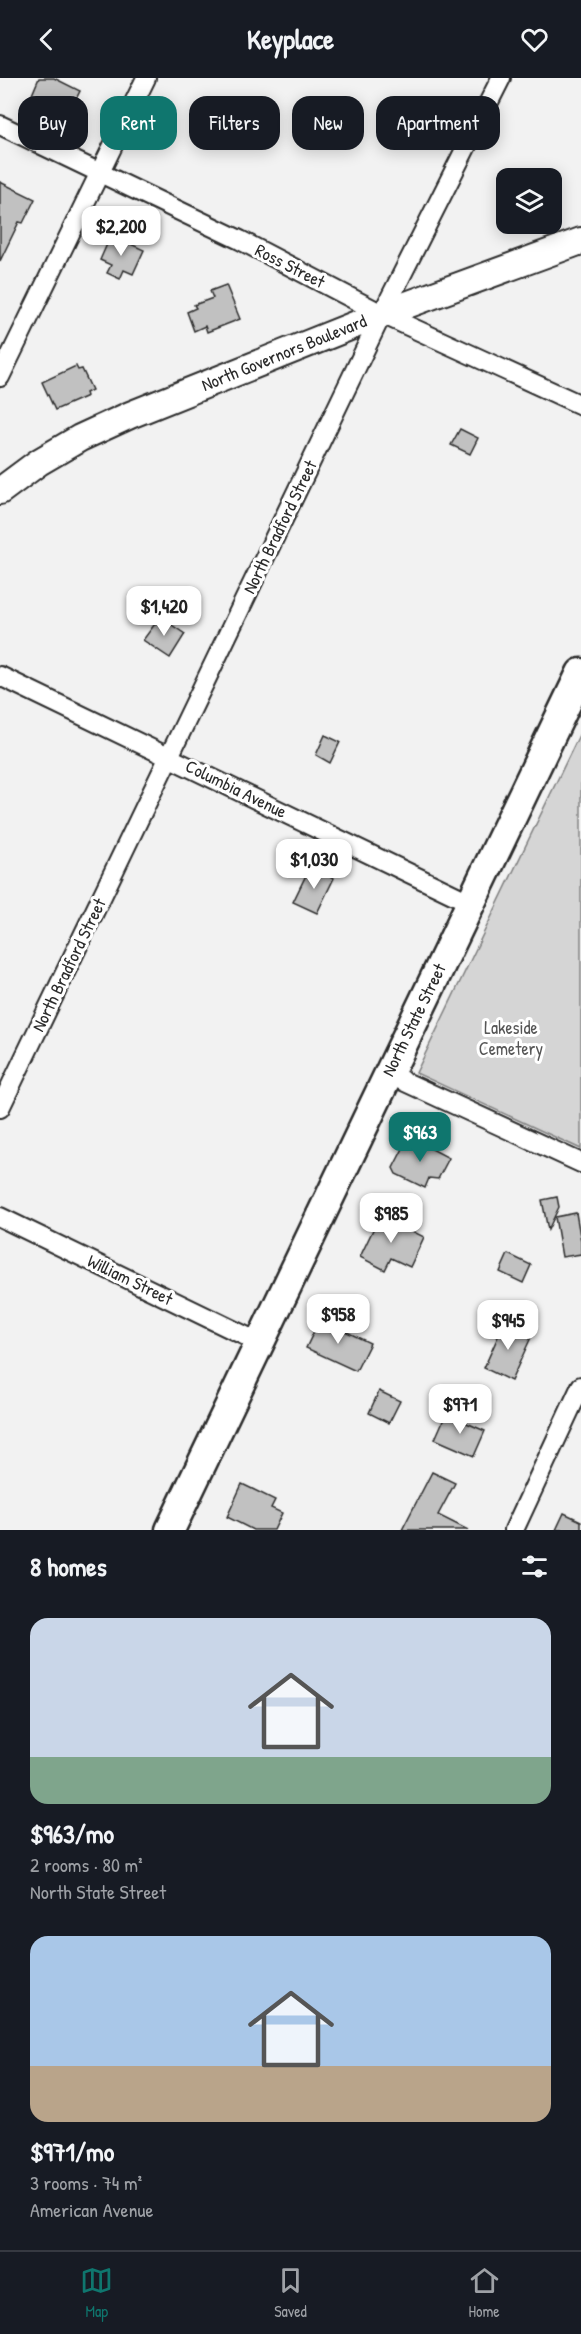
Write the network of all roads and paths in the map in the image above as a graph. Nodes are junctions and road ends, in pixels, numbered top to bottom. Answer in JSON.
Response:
{"nodes":[{"id":1,"x":146,"y":78,"type":"edge"},
{"id":2,"x":501,"y":78,"type":"edge"},
{"id":3,"x":0,"y":125,"type":"edge"},
{"id":4,"x":100,"y":173,"type":"junction"},
{"id":5,"x":581,"y":242,"type":"edge"},
{"id":6,"x":382,"y":314,"type":"junction"},
{"id":7,"x":0,"y":377,"type":"edge"},
{"id":8,"x":581,"y":405,"type":"edge"},
{"id":9,"x":0,"y":491,"type":"edge"},
{"id":10,"x":581,"y":673,"type":"edge"},
{"id":11,"x":0,"y":676,"type":"edge"},
{"id":12,"x":169,"y":757,"type":"junction"},
{"id":13,"x":471,"y":903,"type":"junction"},
{"id":14,"x":388,"y":1074,"type":"junction"},
{"id":15,"x":0,"y":1108,"type":"edge"},
{"id":16,"x":581,"y":1163,"type":"edge"},
{"id":17,"x":0,"y":1217,"type":"edge"},
{"id":18,"x":260,"y":1343,"type":"junction"},
{"id":19,"x":581,"y":1386,"type":"edge"},
{"id":20,"x":170,"y":1530,"type":"edge"},
{"id":21,"x":514,"y":1530,"type":"edge"}],
"edges":[{"from":1,"to":4,"type":"street"},
{"from":2,"to":6,"type":"street","name":"North Bradford Street"},
{"from":3,"to":4,"type":"street","name":"Ross Street"},
{"from":4,"to":6,"type":"street","name":"Ross Street"},
{"from":4,"to":7,"type":"street"},
{"from":5,"to":6,"type":"main road","name":"North Governors Boulevard"},
{"from":6,"to":8,"type":"street","name":"Ross Street"},
{"from":6,"to":9,"type":"main road","name":"North Governors Boulevard"},
{"from":6,"to":12,"type":"street","name":"North Bradford Street"},
{"from":10,"to":13,"type":"main road","name":"North State Street"},
{"from":11,"to":12,"type":"street","name":"Columbia Avenue"},
{"from":12,"to":13,"type":"street","name":"Columbia Avenue"},
{"from":12,"to":15,"type":"street","name":"North Bradford Street"},
{"from":13,"to":14,"type":"main road","name":"North State Street"},
{"from":14,"to":16,"type":"street"},
{"from":14,"to":18,"type":"main road","name":"North State Street"},
{"from":17,"to":18,"type":"street","name":"William Street"},
{"from":18,"to":20,"type":"main road","name":"North State Street"},
{"from":19,"to":21,"type":"street"}]}
